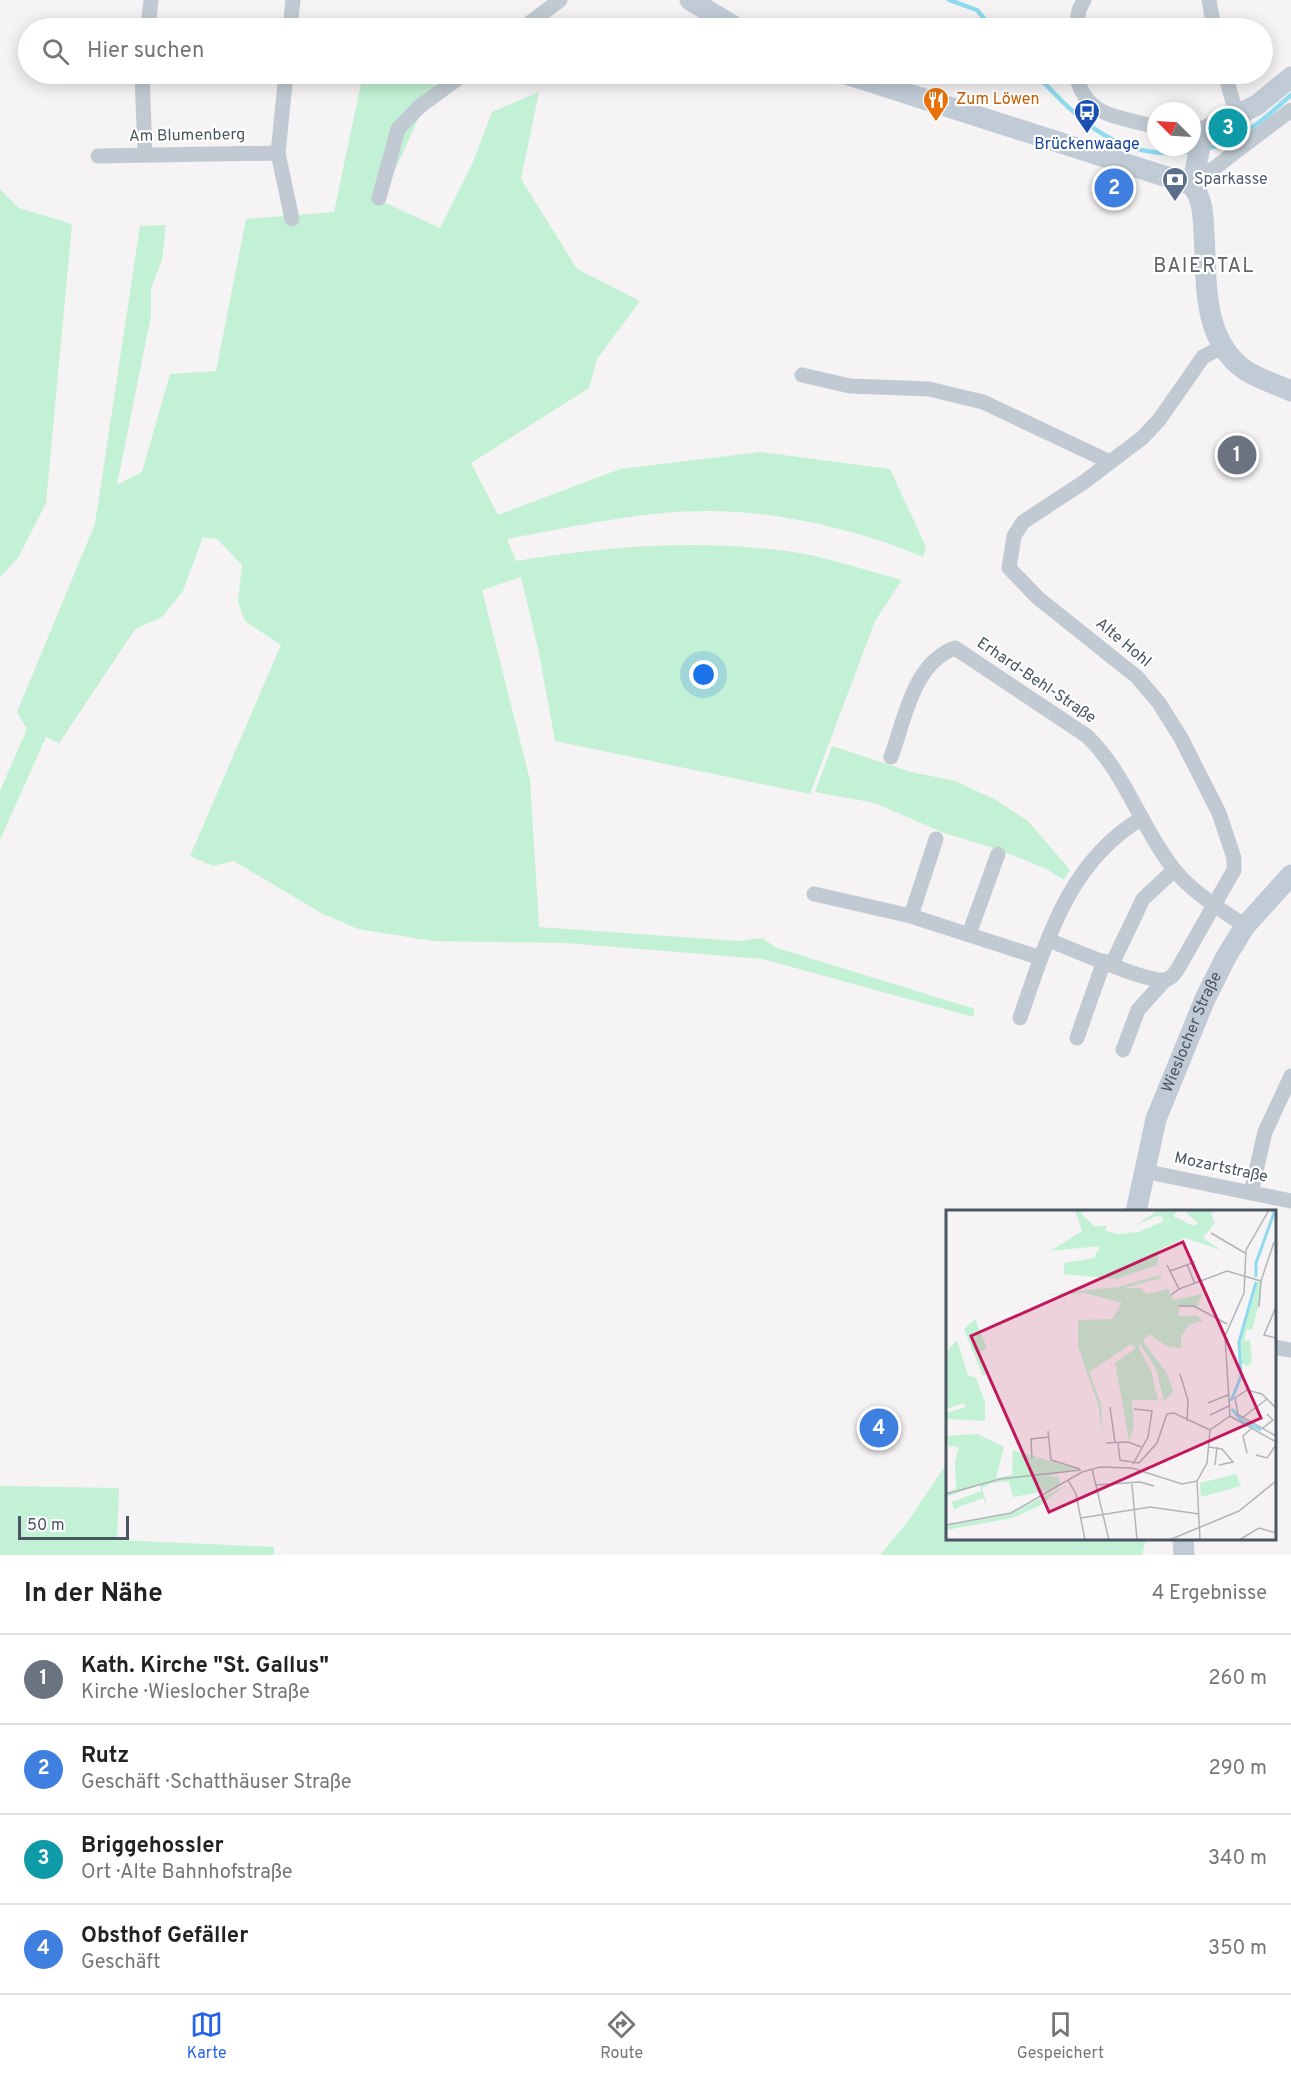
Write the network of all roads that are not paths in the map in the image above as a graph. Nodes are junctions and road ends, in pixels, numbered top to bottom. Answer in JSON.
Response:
{"nodes":[{"id":1,"x":152,"y":0,"type":"edge"},
{"id":2,"x":293,"y":0,"type":"edge"},
{"id":3,"x":560,"y":0,"type":"edge"},
{"id":4,"x":690,"y":0,"type":"edge"},
{"id":5,"x":1084,"y":0,"type":"edge"},
{"id":6,"x":1209,"y":0,"type":"edge"},
{"id":7,"x":149,"y":18,"type":"edge"},
{"id":8,"x":291,"y":18,"type":"edge"},
{"id":9,"x":536,"y":18,"type":"edge"},
{"id":10,"x":720,"y":18,"type":"edge"},
{"id":11,"x":1078,"y":18,"type":"edge"},
{"id":12,"x":1212,"y":18,"type":"edge"},
{"id":13,"x":1291,"y":77,"type":"edge"},
{"id":14,"x":142,"y":84,"type":"edge"},
{"id":15,"x":285,"y":84,"type":"edge"},
{"id":16,"x":450,"y":84,"type":"edge"},
{"id":17,"x":877,"y":84,"type":"edge"},
{"id":18,"x":1079,"y":84,"type":"edge"},
{"id":19,"x":1228,"y":84,"type":"edge"},
{"id":20,"x":1291,"y":110,"type":"edge"},
{"id":21,"x":1237,"y":116,"type":"junction"},
{"id":22,"x":1147,"y":124,"type":"edge"},
{"id":23,"x":1201,"y":141,"type":"edge"},
{"id":24,"x":278,"y":153,"type":"junction"},
{"id":25,"x":145,"y":155,"type":"junction"},
{"id":26,"x":98,"y":156,"type":"dead end"},
{"id":27,"x":1197,"y":156,"type":"edge"},
{"id":28,"x":1192,"y":185,"type":"junction"},
{"id":29,"x":378,"y":198,"type":"dead end"},
{"id":30,"x":292,"y":219,"type":"dead end"},
{"id":31,"x":1222,"y":347,"type":"junction"},
{"id":32,"x":802,"y":375,"type":"dead end"},
{"id":33,"x":1291,"y":391,"type":"edge"},
{"id":34,"x":1110,"y":462,"type":"junction"},
{"id":35,"x":891,"y":757,"type":"dead end"},
{"id":36,"x":1142,"y":818,"type":"junction"},
{"id":37,"x":936,"y":839,"type":"dead end"},
{"id":38,"x":998,"y":854,"type":"dead end"},
{"id":39,"x":1174,"y":870,"type":"junction"},
{"id":40,"x":1291,"y":874,"type":"edge"},
{"id":41,"x":814,"y":894,"type":"dead end"},
{"id":42,"x":1215,"y":905,"type":"junction"},
{"id":43,"x":911,"y":916,"type":"junction"},
{"id":44,"x":1245,"y":926,"type":"junction"},
{"id":45,"x":969,"y":934,"type":"junction"},
{"id":46,"x":1048,"y":940,"type":"junction"},
{"id":47,"x":1041,"y":958,"type":"junction"},
{"id":48,"x":1108,"y":963,"type":"junction"},
{"id":49,"x":1165,"y":980,"type":"junction"},
{"id":50,"x":1020,"y":1018,"type":"dead end"},
{"id":51,"x":1077,"y":1038,"type":"dead end"},
{"id":52,"x":1124,"y":1050,"type":"dead end"},
{"id":53,"x":1291,"y":1076,"type":"edge"},
{"id":54,"x":1143,"y":1171,"type":"junction"},
{"id":55,"x":1251,"y":1193,"type":"junction"},
{"id":56,"x":1291,"y":1201,"type":"edge"},
{"id":57,"x":1136,"y":1210,"type":"edge"},
{"id":58,"x":1276,"y":1347,"type":"edge"},
{"id":59,"x":1291,"y":1350,"type":"edge"},
{"id":60,"x":1183,"y":1540,"type":"edge"},
{"id":61,"x":1184,"y":1555,"type":"edge"}],
"edges":[{"from":1,"to":7,"type":"street"},
{"from":2,"to":8,"type":"street"},
{"from":3,"to":9,"type":"street"},
{"from":4,"to":10,"type":"main road"},
{"from":5,"to":11,"type":"street"},
{"from":6,"to":12,"type":"street"},
{"from":13,"to":21,"type":"main road"},
{"from":14,"to":25,"type":"street"},
{"from":15,"to":24,"type":"street"},
{"from":16,"to":29,"type":"street"},
{"from":17,"to":28,"type":"main road"},
{"from":18,"to":22,"type":"street"},
{"from":19,"to":21,"type":"street"},
{"from":20,"to":28,"type":"street"},
{"from":21,"to":23,"type":"main road"},
{"from":24,"to":25,"type":"street","name":"Am Blumenberg"},
{"from":24,"to":30,"type":"street"},
{"from":25,"to":26,"type":"street","name":"Am Blumenberg"},
{"from":27,"to":28,"type":"main road"},
{"from":28,"to":31,"type":"main road"},
{"from":31,"to":33,"type":"main road"},
{"from":31,"to":34,"type":"street","name":"Alte Hohl"},
{"from":32,"to":34,"type":"street"},
{"from":34,"to":42,"type":"street","name":"Alte Hohl"},
{"from":35,"to":36,"type":"street","name":"Erhard-Behl-Straße"},
{"from":36,"to":39,"type":"street","name":"Erhard-Behl-Straße"},
{"from":36,"to":46,"type":"street"},
{"from":37,"to":43,"type":"street"},
{"from":38,"to":45,"type":"street"},
{"from":39,"to":42,"type":"street","name":"Erhard-Behl-Straße"},
{"from":39,"to":48,"type":"street"},
{"from":40,"to":44,"type":"main road","name":"Wieslocher Straße"},
{"from":41,"to":43,"type":"street"},
{"from":42,"to":44,"type":"street","name":"Erhard-Behl-Straße"},
{"from":42,"to":49,"type":"street"},
{"from":43,"to":45,"type":"street"},
{"from":44,"to":54,"type":"main road","name":"Wieslocher Straße"},
{"from":45,"to":47,"type":"street"},
{"from":46,"to":47,"type":"street"},
{"from":46,"to":48,"type":"street"},
{"from":47,"to":50,"type":"street"},
{"from":48,"to":49,"type":"street"},
{"from":48,"to":51,"type":"street"},
{"from":49,"to":52,"type":"street"},
{"from":53,"to":55,"type":"street"},
{"from":54,"to":55,"type":"street","name":"Mozartstraße"},
{"from":54,"to":57,"type":"main road","name":"Wieslocher Straße"},
{"from":55,"to":56,"type":"street","name":"Mozartstraße"},
{"from":58,"to":59,"type":"street"},
{"from":60,"to":61,"type":"main road"}]}
